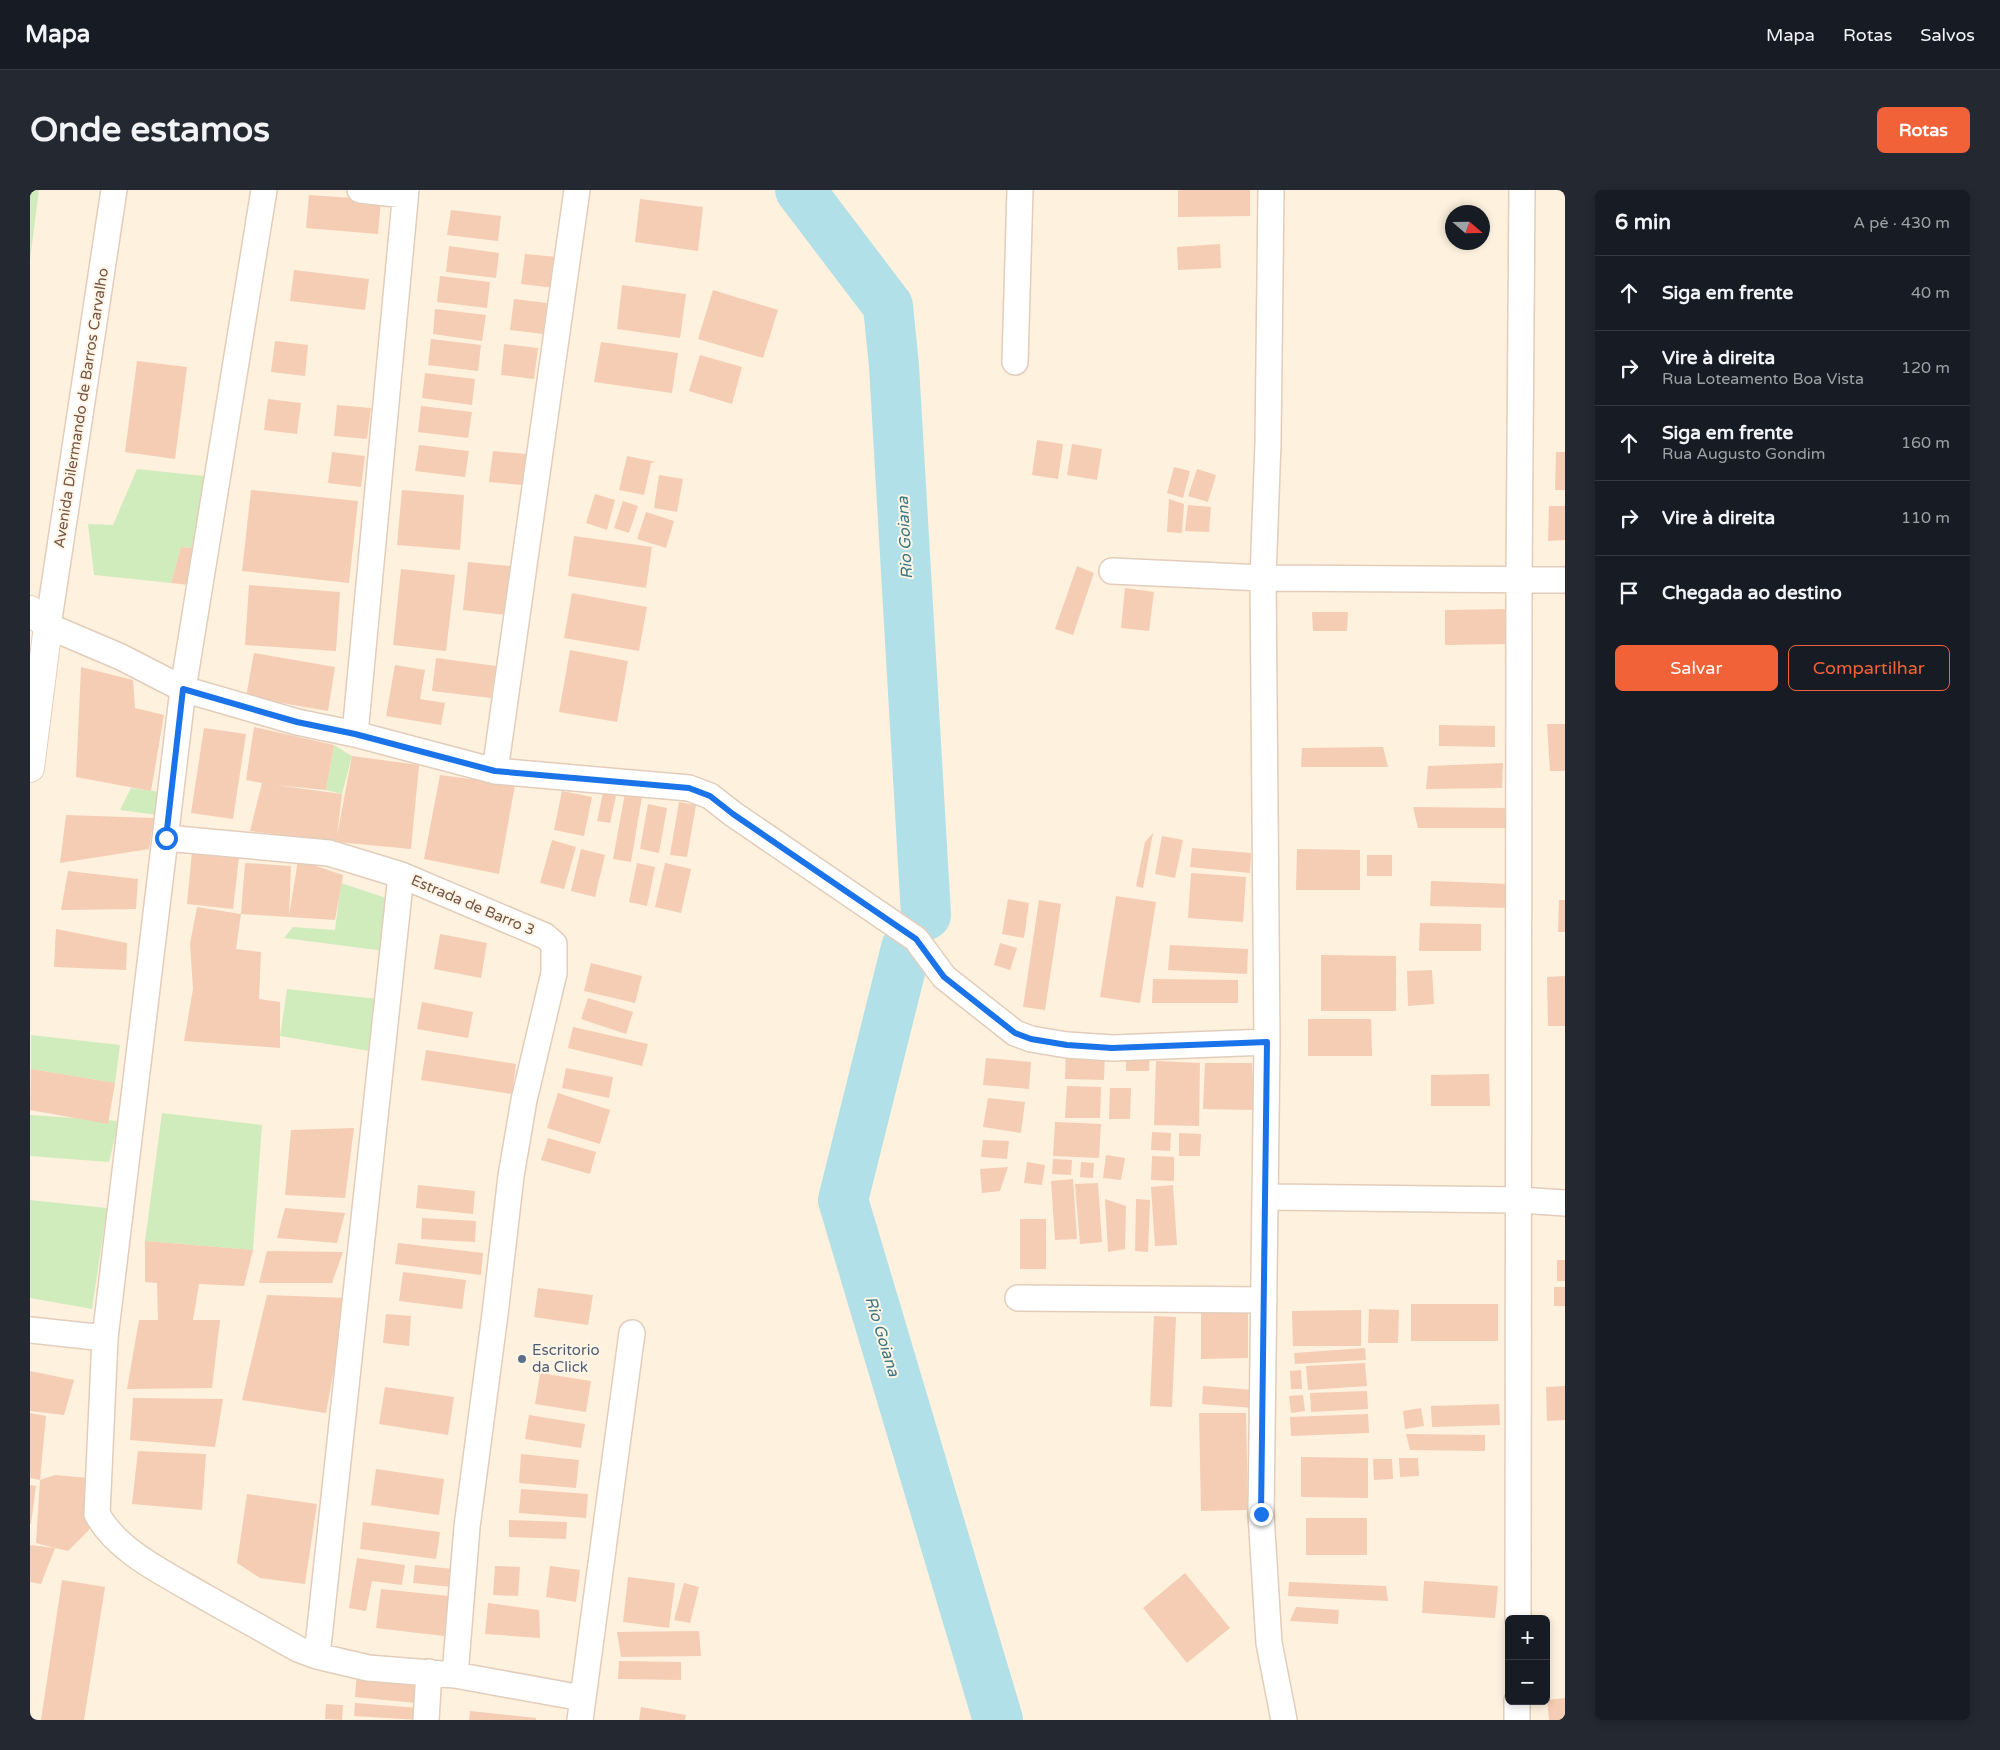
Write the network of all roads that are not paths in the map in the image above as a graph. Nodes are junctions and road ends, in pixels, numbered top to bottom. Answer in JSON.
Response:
{"nodes":[{"id":1,"x":114,"y":190,"type":"edge"},
{"id":2,"x":264,"y":190,"type":"edge"},
{"id":3,"x":360,"y":190,"type":"edge"},
{"id":4,"x":577,"y":190,"type":"edge"},
{"id":5,"x":1020,"y":190,"type":"edge"},
{"id":6,"x":1272,"y":190,"type":"edge"},
{"id":7,"x":1522,"y":190,"type":"edge"},
{"id":8,"x":405,"y":192,"type":"edge"},
{"id":9,"x":1015,"y":362,"type":"dead end"},
{"id":10,"x":1112,"y":571,"type":"dead end"},
{"id":11,"x":1263,"y":578,"type":"junction"},
{"id":12,"x":1519,"y":579,"type":"junction"},
{"id":13,"x":1565,"y":580,"type":"edge"},
{"id":14,"x":36,"y":617,"type":"edge"},
{"id":15,"x":183,"y":689,"type":"junction"},
{"id":16,"x":355,"y":734,"type":"junction"},
{"id":17,"x":30,"y":768,"type":"edge"},
{"id":18,"x":495,"y":771,"type":"junction"},
{"id":19,"x":166,"y":838,"type":"junction"},
{"id":20,"x":401,"y":875,"type":"junction"},
{"id":21,"x":1267,"y":1042,"type":"junction"},
{"id":22,"x":1265,"y":1197,"type":"junction"},
{"id":23,"x":1519,"y":1200,"type":"junction"},
{"id":24,"x":1565,"y":1203,"type":"edge"},
{"id":25,"x":1018,"y":1298,"type":"dead end"},
{"id":26,"x":1264,"y":1300,"type":"junction"},
{"id":27,"x":30,"y":1330,"type":"edge"},
{"id":28,"x":632,"y":1333,"type":"dead end"},
{"id":29,"x":105,"y":1338,"type":"junction"},
{"id":30,"x":1518,"y":1615,"type":"edge"},
{"id":31,"x":317,"y":1656,"type":"junction"},
{"id":32,"x":429,"y":1672,"type":"junction"},
{"id":33,"x":455,"y":1676,"type":"junction"},
{"id":34,"x":1517,"y":1705,"type":"edge"},
{"id":35,"x":581,"y":1709,"type":"edge"},
{"id":36,"x":426,"y":1720,"type":"edge"},
{"id":37,"x":1284,"y":1720,"type":"edge"},
{"id":38,"x":1517,"y":1720,"type":"edge"}],
"edges":[{"from":1,"to":14,"type":"street","name":"Avenida Dilermando de Barros Carvalho"},
{"from":2,"to":15,"type":"street"},
{"from":3,"to":8,"type":"street"},
{"from":4,"to":18,"type":"street"},
{"from":5,"to":9,"type":"street"},
{"from":6,"to":11,"type":"street"},
{"from":7,"to":12,"type":"street"},
{"from":8,"to":16,"type":"street"},
{"from":10,"to":11,"type":"street"},
{"from":11,"to":12,"type":"street"},
{"from":11,"to":21,"type":"street"},
{"from":12,"to":13,"type":"street"},
{"from":12,"to":23,"type":"street"},
{"from":14,"to":15,"type":"street"},
{"from":14,"to":17,"type":"street"},
{"from":15,"to":16,"type":"street"},
{"from":15,"to":19,"type":"street"},
{"from":16,"to":18,"type":"street"},
{"from":18,"to":21,"type":"street"},
{"from":19,"to":20,"type":"street","name":"Estrada de Barro 3"},
{"from":19,"to":29,"type":"street"},
{"from":20,"to":31,"type":"street"},
{"from":20,"to":33,"type":"street","name":"Estrada de Barro 3"},
{"from":21,"to":22,"type":"street"},
{"from":22,"to":23,"type":"street"},
{"from":22,"to":26,"type":"street"},
{"from":23,"to":24,"type":"street"},
{"from":23,"to":30,"type":"street"},
{"from":25,"to":26,"type":"street"},
{"from":26,"to":37,"type":"street"},
{"from":27,"to":29,"type":"street"},
{"from":28,"to":35,"type":"street"},
{"from":29,"to":31,"type":"street"},
{"from":31,"to":32,"type":"street"},
{"from":32,"to":33,"type":"street"},
{"from":32,"to":36,"type":"street"},
{"from":33,"to":35,"type":"street"},
{"from":34,"to":38,"type":"street"}]}
